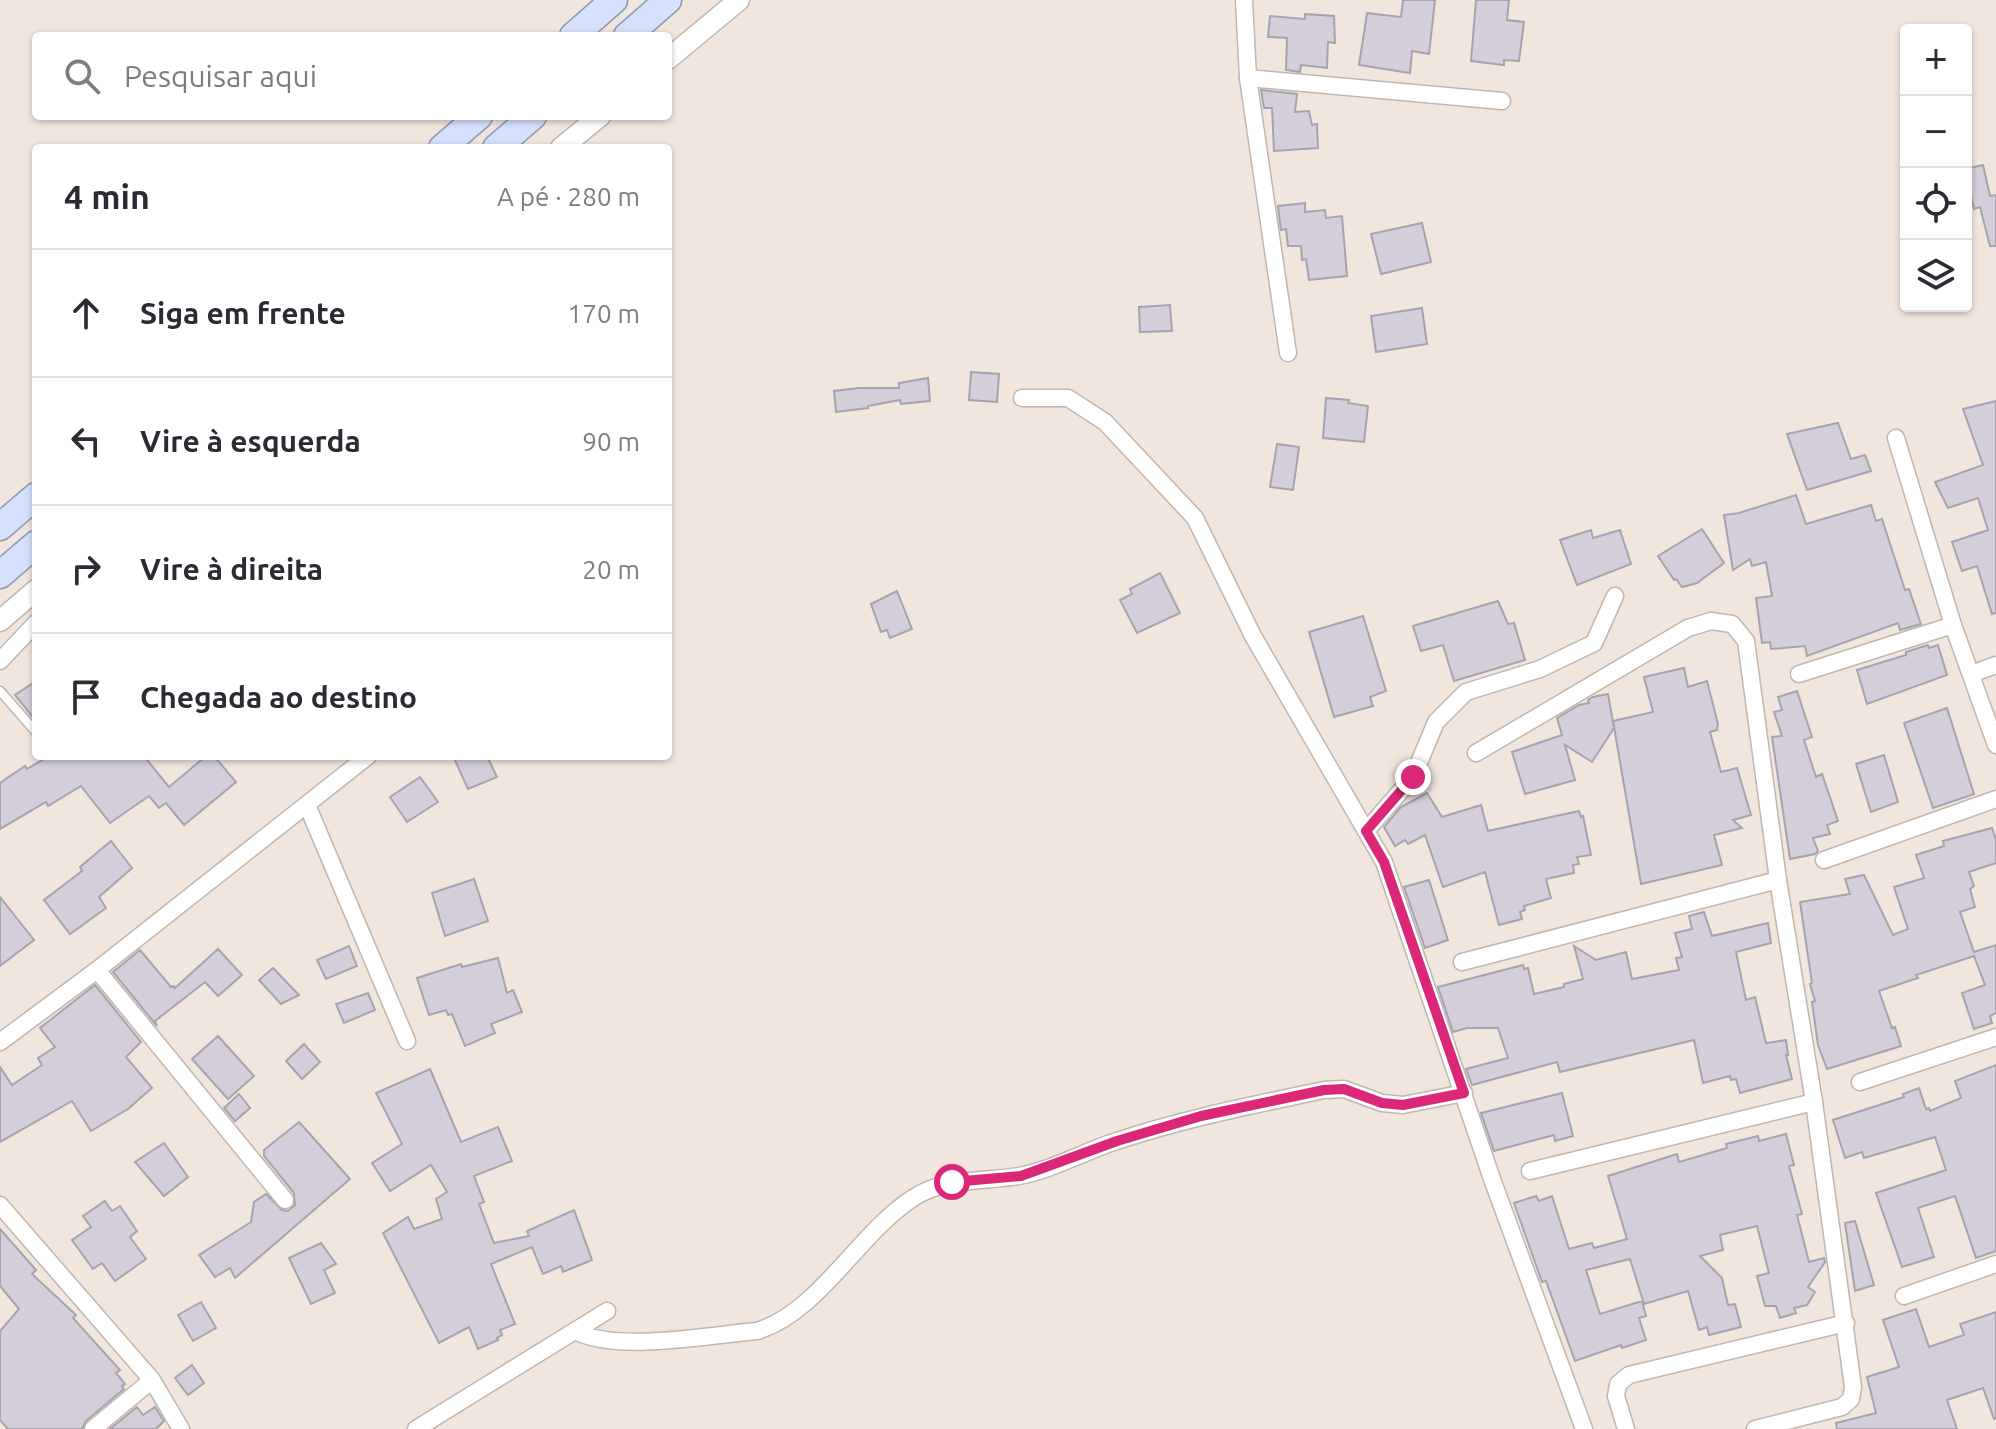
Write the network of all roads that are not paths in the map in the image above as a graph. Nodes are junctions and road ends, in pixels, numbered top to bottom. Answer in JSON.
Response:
{"nodes":[{"id":1,"x":614,"y":0,"type":"edge"},
{"id":2,"x":668,"y":0,"type":"edge"},
{"id":3,"x":739,"y":0,"type":"edge"},
{"id":4,"x":1244,"y":0,"type":"edge"},
{"id":5,"x":578,"y":32,"type":"edge"},
{"id":6,"x":632,"y":32,"type":"edge"},
{"id":7,"x":672,"y":56,"type":"edge"},
{"id":8,"x":1248,"y":78,"type":"junction"},
{"id":9,"x":1502,"y":101,"type":"dead end"},
{"id":10,"x":474,"y":120,"type":"edge"},
{"id":11,"x":528,"y":120,"type":"edge"},
{"id":12,"x":595,"y":120,"type":"edge"},
{"id":13,"x":447,"y":144,"type":"edge"},
{"id":14,"x":501,"y":144,"type":"edge"},
{"id":15,"x":566,"y":144,"type":"edge"},
{"id":16,"x":1288,"y":353,"type":"dead end"},
{"id":17,"x":1022,"y":398,"type":"dead end"},
{"id":18,"x":1896,"y":438,"type":"dead end"},
{"id":19,"x":32,"y":499,"type":"edge"},
{"id":20,"x":0,"y":527,"type":"edge"},
{"id":21,"x":32,"y":547,"type":"edge"},
{"id":22,"x":0,"y":575,"type":"edge"},
{"id":23,"x":32,"y":593,"type":"edge"},
{"id":24,"x":1615,"y":596,"type":"dead end"},
{"id":25,"x":0,"y":621,"type":"edge"},
{"id":26,"x":1953,"y":625,"type":"junction"},
{"id":27,"x":32,"y":627,"type":"edge"},
{"id":28,"x":0,"y":661,"type":"edge"},
{"id":29,"x":1996,"y":665,"type":"edge"},
{"id":30,"x":1799,"y":674,"type":"dead end"},
{"id":31,"x":1971,"y":674,"type":"junction"},
{"id":32,"x":0,"y":691,"type":"edge"},
{"id":33,"x":32,"y":727,"type":"edge"},
{"id":34,"x":1996,"y":745,"type":"edge"},
{"id":35,"x":1476,"y":753,"type":"dead end"},
{"id":36,"x":363,"y":760,"type":"edge"},
{"id":37,"x":1996,"y":799,"type":"edge"},
{"id":38,"x":307,"y":805,"type":"junction"},
{"id":39,"x":1366,"y":831,"type":"junction"},
{"id":40,"x":1824,"y":860,"type":"dead end"},
{"id":41,"x":1778,"y":880,"type":"junction"},
{"id":42,"x":1462,"y":962,"type":"dead end"},
{"id":43,"x":97,"y":970,"type":"junction"},
{"id":44,"x":1996,"y":1037,"type":"edge"},
{"id":45,"x":407,"y":1041,"type":"dead end"},
{"id":46,"x":0,"y":1042,"type":"edge"},
{"id":47,"x":1860,"y":1082,"type":"dead end"},
{"id":48,"x":1464,"y":1093,"type":"junction"},
{"id":49,"x":1814,"y":1102,"type":"junction"},
{"id":50,"x":1530,"y":1171,"type":"dead end"},
{"id":51,"x":285,"y":1200,"type":"dead end"},
{"id":52,"x":0,"y":1205,"type":"edge"},
{"id":53,"x":1996,"y":1264,"type":"edge"},
{"id":54,"x":1904,"y":1296,"type":"dead end"},
{"id":55,"x":607,"y":1311,"type":"dead end"},
{"id":56,"x":1846,"y":1323,"type":"junction"},
{"id":57,"x":575,"y":1331,"type":"junction"},
{"id":58,"x":152,"y":1380,"type":"junction"},
{"id":59,"x":93,"y":1429,"type":"edge"},
{"id":60,"x":181,"y":1429,"type":"edge"},
{"id":61,"x":416,"y":1429,"type":"edge"},
{"id":62,"x":1584,"y":1429,"type":"edge"},
{"id":63,"x":1626,"y":1429,"type":"edge"},
{"id":64,"x":1755,"y":1429,"type":"edge"}],
"edges":[{"from":1,"to":5,"type":"main road"},
{"from":2,"to":6,"type":"main road"},
{"from":3,"to":7,"type":"street"},
{"from":4,"to":8,"type":"street"},
{"from":8,"to":9,"type":"street"},
{"from":8,"to":16,"type":"street"},
{"from":10,"to":13,"type":"main road"},
{"from":11,"to":14,"type":"main road"},
{"from":12,"to":15,"type":"street"},
{"from":17,"to":39,"type":"street"},
{"from":18,"to":26,"type":"street"},
{"from":19,"to":20,"type":"main road"},
{"from":21,"to":22,"type":"main road"},
{"from":23,"to":25,"type":"street"},
{"from":24,"to":39,"type":"street"},
{"from":26,"to":30,"type":"street"},
{"from":26,"to":31,"type":"street"},
{"from":27,"to":28,"type":"street"},
{"from":29,"to":31,"type":"street"},
{"from":31,"to":34,"type":"street"},
{"from":32,"to":33,"type":"lane"},
{"from":35,"to":41,"type":"street"},
{"from":36,"to":38,"type":"street"},
{"from":37,"to":40,"type":"street"},
{"from":38,"to":43,"type":"street"},
{"from":38,"to":45,"type":"street"},
{"from":39,"to":48,"type":"street"},
{"from":41,"to":42,"type":"street"},
{"from":41,"to":49,"type":"street"},
{"from":43,"to":46,"type":"street"},
{"from":43,"to":51,"type":"street"},
{"from":44,"to":47,"type":"street"},
{"from":48,"to":57,"type":"street"},
{"from":48,"to":62,"type":"street"},
{"from":49,"to":50,"type":"street"},
{"from":49,"to":56,"type":"street"},
{"from":52,"to":58,"type":"street"},
{"from":53,"to":54,"type":"street"},
{"from":55,"to":57,"type":"street"},
{"from":56,"to":63,"type":"street"},
{"from":56,"to":64,"type":"street"},
{"from":57,"to":61,"type":"street"},
{"from":58,"to":59,"type":"street"},
{"from":58,"to":60,"type":"street"}]}
